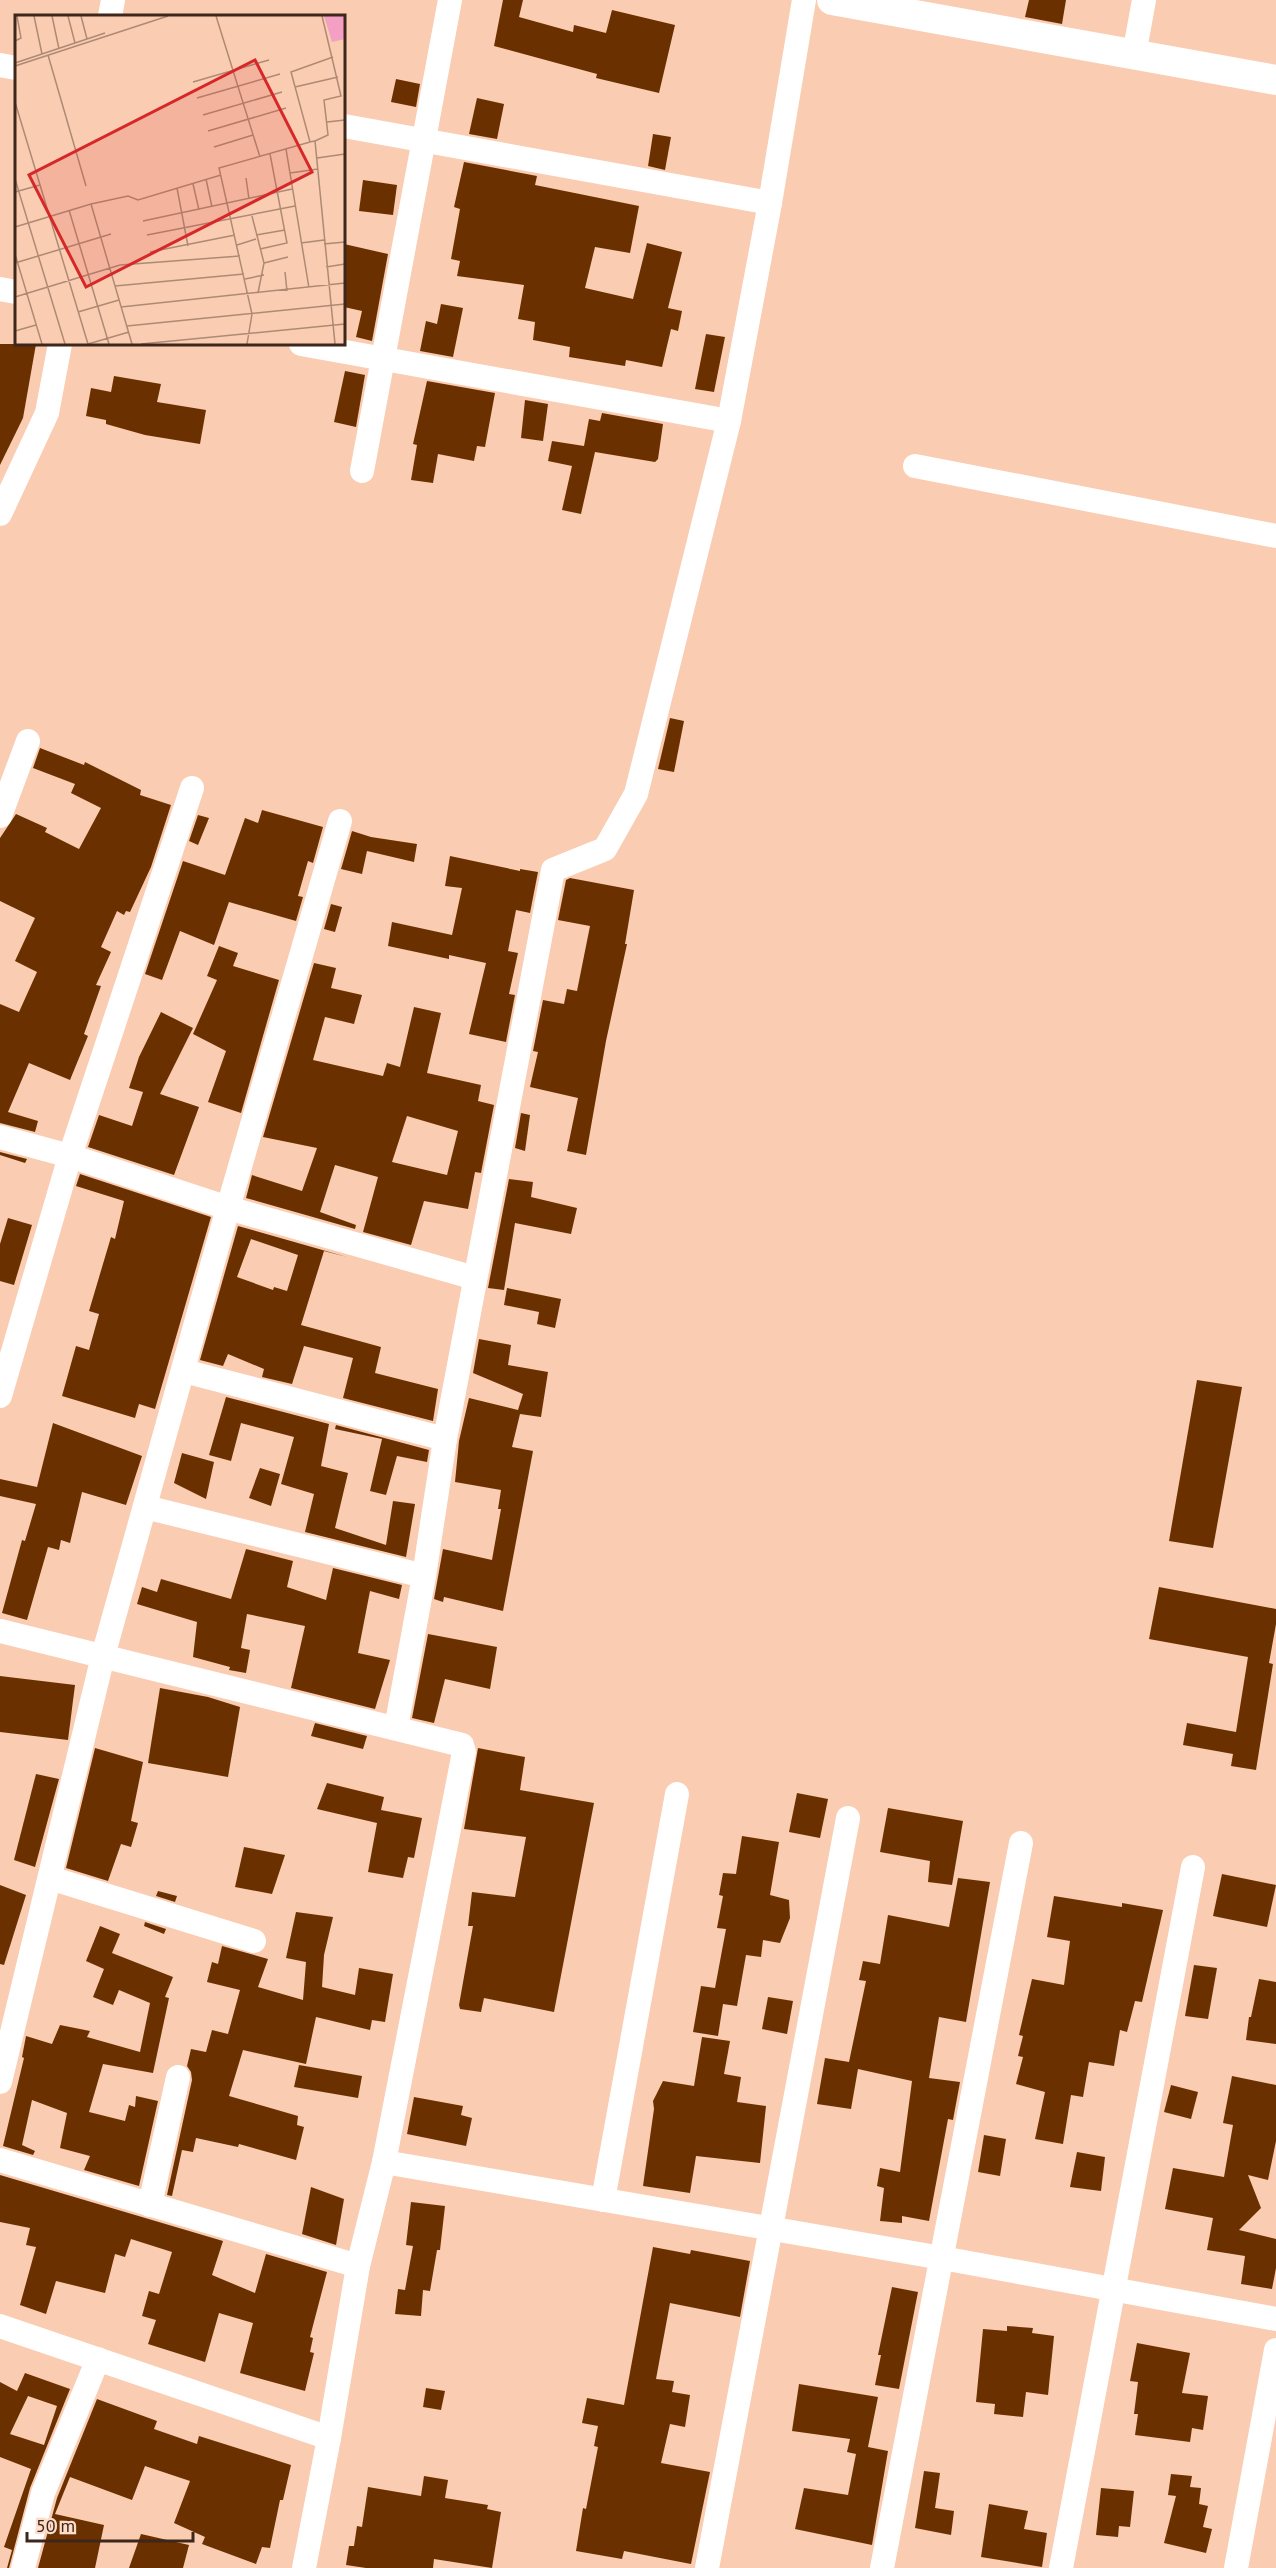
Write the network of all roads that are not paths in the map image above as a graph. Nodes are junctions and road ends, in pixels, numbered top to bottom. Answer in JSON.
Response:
{"nodes":[{"id":1,"x":113,"y":0,"type":"edge"},
{"id":2,"x":450,"y":0,"type":"edge"},
{"id":3,"x":804,"y":0,"type":"edge"},
{"id":4,"x":832,"y":0,"type":"edge"},
{"id":5,"x":1144,"y":0,"type":"edge"},
{"id":6,"x":110,"y":15,"type":"edge"},
{"id":7,"x":1134,"y":55,"type":"junction"},
{"id":8,"x":0,"y":65,"type":"edge"},
{"id":9,"x":15,"y":68,"type":"edge"},
{"id":10,"x":1276,"y":80,"type":"edge"},
{"id":11,"x":345,"y":126,"type":"edge"},
{"id":12,"x":424,"y":140,"type":"junction"},
{"id":13,"x":770,"y":203,"type":"junction"},
{"id":14,"x":0,"y":289,"type":"edge"},
{"id":15,"x":15,"y":291,"type":"edge"},
{"id":16,"x":60,"y":345,"type":"edge"},
{"id":17,"x":307,"y":345,"type":"edge"},
{"id":18,"x":383,"y":358,"type":"junction"},
{"id":19,"x":729,"y":421,"type":"junction"},
{"id":20,"x":915,"y":466,"type":"dead end"},
{"id":21,"x":362,"y":471,"type":"dead end"},
{"id":22,"x":0,"y":514,"type":"edge"},
{"id":23,"x":1276,"y":536,"type":"edge"},
{"id":24,"x":28,"y":741,"type":"dead end"},
{"id":25,"x":192,"y":788,"type":"dead end"},
{"id":26,"x":0,"y":816,"type":"edge"},
{"id":27,"x":340,"y":821,"type":"dead end"},
{"id":28,"x":0,"y":1137,"type":"edge"},
{"id":29,"x":70,"y":1156,"type":"junction"},
{"id":30,"x":228,"y":1208,"type":"junction"},
{"id":31,"x":475,"y":1278,"type":"junction"},
{"id":32,"x":184,"y":1371,"type":"junction"},
{"id":33,"x":0,"y":1396,"type":"edge"},
{"id":34,"x":445,"y":1439,"type":"junction"},
{"id":35,"x":146,"y":1508,"type":"junction"},
{"id":36,"x":424,"y":1576,"type":"junction"},
{"id":37,"x":0,"y":1630,"type":"edge"},
{"id":38,"x":104,"y":1656,"type":"junction"},
{"id":39,"x":396,"y":1728,"type":"junction"},
{"id":40,"x":677,"y":1794,"type":"dead end"},
{"id":41,"x":848,"y":1818,"type":"dead end"},
{"id":42,"x":1021,"y":1843,"type":"dead end"},
{"id":43,"x":1193,"y":1867,"type":"dead end"},
{"id":44,"x":50,"y":1878,"type":"junction"},
{"id":45,"x":254,"y":1941,"type":"dead end"},
{"id":46,"x":178,"y":2077,"type":"dead end"},
{"id":47,"x":0,"y":2082,"type":"edge"},
{"id":48,"x":0,"y":2160,"type":"edge"},
{"id":49,"x":384,"y":2162,"type":"junction"},
{"id":50,"x":603,"y":2200,"type":"junction"},
{"id":51,"x":150,"y":2205,"type":"junction"},
{"id":52,"x":771,"y":2229,"type":"junction"},
{"id":53,"x":942,"y":2258,"type":"junction"},
{"id":54,"x":358,"y":2266,"type":"junction"},
{"id":55,"x":1113,"y":2289,"type":"junction"},
{"id":56,"x":1276,"y":2319,"type":"edge"},
{"id":57,"x":0,"y":2326,"type":"edge"},
{"id":58,"x":1276,"y":2350,"type":"edge"},
{"id":59,"x":98,"y":2359,"type":"junction"},
{"id":60,"x":329,"y":2438,"type":"junction"},
{"id":61,"x":23,"y":2568,"type":"edge"},
{"id":62,"x":304,"y":2568,"type":"edge"},
{"id":63,"x":707,"y":2568,"type":"edge"},
{"id":64,"x":882,"y":2568,"type":"edge"},
{"id":65,"x":1061,"y":2568,"type":"edge"},
{"id":66,"x":1236,"y":2568,"type":"edge"}],
"edges":[{"from":1,"to":6,"type":"street"},
{"from":2,"to":12,"type":"street"},
{"from":3,"to":13,"type":"street"},
{"from":4,"to":7,"type":"street"},
{"from":5,"to":7,"type":"street"},
{"from":7,"to":10,"type":"street"},
{"from":8,"to":9,"type":"street"},
{"from":11,"to":12,"type":"street"},
{"from":12,"to":13,"type":"street"},
{"from":12,"to":18,"type":"street"},
{"from":13,"to":19,"type":"street"},
{"from":14,"to":15,"type":"street"},
{"from":16,"to":22,"type":"street"},
{"from":17,"to":18,"type":"street"},
{"from":18,"to":19,"type":"street"},
{"from":18,"to":21,"type":"street"},
{"from":19,"to":31,"type":"street"},
{"from":20,"to":23,"type":"street"},
{"from":24,"to":26,"type":"street"},
{"from":25,"to":29,"type":"street"},
{"from":27,"to":30,"type":"street"},
{"from":28,"to":29,"type":"street"},
{"from":29,"to":30,"type":"street"},
{"from":29,"to":33,"type":"street"},
{"from":30,"to":31,"type":"street"},
{"from":30,"to":32,"type":"street"},
{"from":31,"to":34,"type":"street"},
{"from":32,"to":34,"type":"street"},
{"from":32,"to":35,"type":"street"},
{"from":34,"to":36,"type":"street"},
{"from":35,"to":36,"type":"street"},
{"from":35,"to":38,"type":"street"},
{"from":36,"to":39,"type":"street"},
{"from":37,"to":38,"type":"street"},
{"from":38,"to":39,"type":"street"},
{"from":38,"to":44,"type":"street"},
{"from":39,"to":49,"type":"street"},
{"from":40,"to":50,"type":"street"},
{"from":41,"to":52,"type":"street"},
{"from":42,"to":53,"type":"street"},
{"from":43,"to":55,"type":"street"},
{"from":44,"to":45,"type":"street"},
{"from":44,"to":47,"type":"street"},
{"from":46,"to":51,"type":"street"},
{"from":48,"to":51,"type":"street"},
{"from":49,"to":50,"type":"street"},
{"from":49,"to":54,"type":"street"},
{"from":50,"to":52,"type":"street"},
{"from":51,"to":54,"type":"street"},
{"from":52,"to":53,"type":"street"},
{"from":52,"to":63,"type":"street"},
{"from":53,"to":55,"type":"street"},
{"from":53,"to":64,"type":"street"},
{"from":54,"to":60,"type":"street"},
{"from":55,"to":56,"type":"street"},
{"from":55,"to":65,"type":"street"},
{"from":57,"to":59,"type":"street"},
{"from":58,"to":66,"type":"street"},
{"from":59,"to":60,"type":"street"},
{"from":59,"to":61,"type":"street"},
{"from":60,"to":62,"type":"street"}]}
